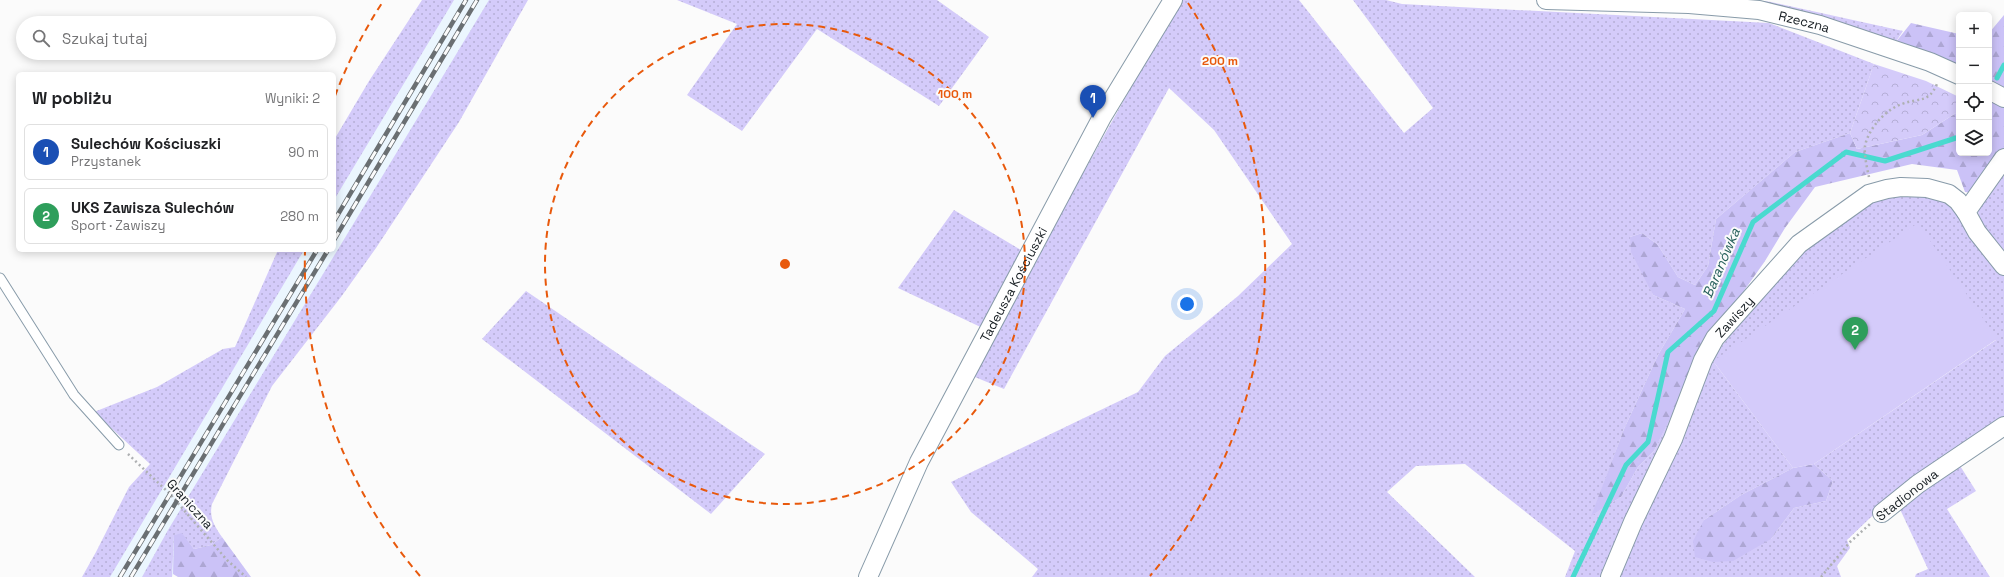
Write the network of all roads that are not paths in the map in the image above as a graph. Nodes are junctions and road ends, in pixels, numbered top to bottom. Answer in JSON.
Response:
{"nodes":[{"id":1,"x":1173,"y":0,"type":"edge"},
{"id":2,"x":1546,"y":0,"type":"edge"},
{"id":3,"x":1954,"y":73,"type":"edge"},
{"id":4,"x":1992,"y":92,"type":"edge"},
{"id":5,"x":2004,"y":98,"type":"edge"},
{"id":6,"x":2004,"y":158,"type":"edge"},
{"id":7,"x":1966,"y":212,"type":"junction"},
{"id":8,"x":2004,"y":266,"type":"edge"},
{"id":9,"x":0,"y":278,"type":"edge"},
{"id":10,"x":2004,"y":426,"type":"edge"},
{"id":11,"x":118,"y":445,"type":"road end"},
{"id":12,"x":1882,"y":513,"type":"road end"},
{"id":13,"x":868,"y":577,"type":"edge"},
{"id":14,"x":1610,"y":577,"type":"edge"}],
"edges":[{"from":1,"to":13,"type":"street","name":"Tadeusza Kościuszki"},
{"from":2,"to":3,"type":"street","name":"Rzeczna"},
{"from":4,"to":5,"type":"street"},
{"from":6,"to":7,"type":"street"},
{"from":7,"to":8,"type":"street"},
{"from":7,"to":14,"type":"street","name":"Zawiszy"},
{"from":9,"to":11,"type":"lane"},
{"from":10,"to":12,"type":"street","name":"Stadionowa"}]}
